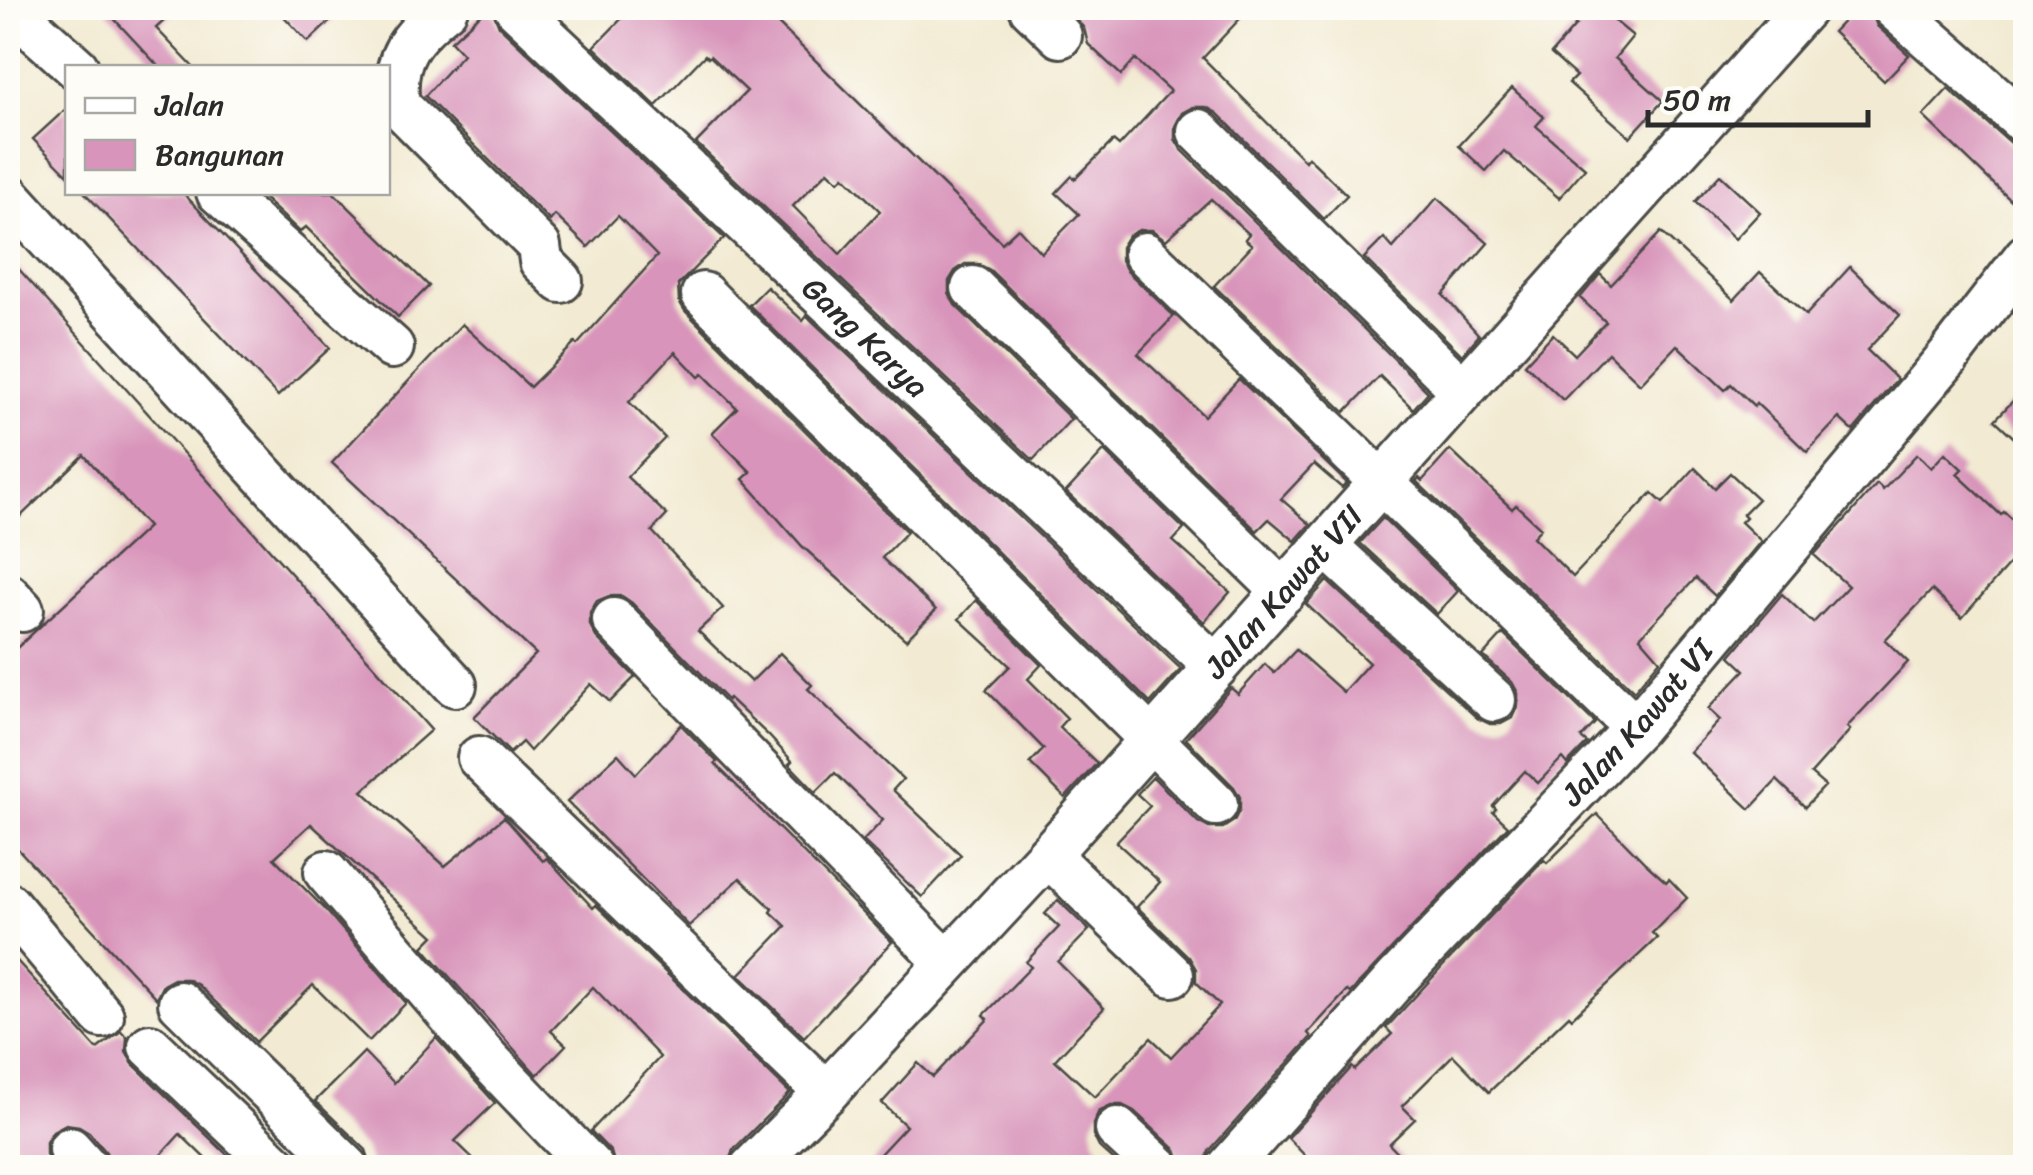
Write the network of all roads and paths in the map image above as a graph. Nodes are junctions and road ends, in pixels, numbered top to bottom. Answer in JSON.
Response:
{"nodes":[{"id":1,"x":10,"y":8,"type":"edge"},
{"id":2,"x":446,"y":8,"type":"edge"},
{"id":3,"x":516,"y":8,"type":"edge"},
{"id":4,"x":1806,"y":8,"type":"edge"},
{"id":5,"x":1894,"y":8,"type":"edge"},
{"id":6,"x":74,"y":65,"type":"edge"},
{"id":7,"x":2026,"y":124,"type":"edge"},
{"id":8,"x":1199,"y":131,"type":"dead end"},
{"id":9,"x":8,"y":195,"type":"edge"},
{"id":10,"x":221,"y":195,"type":"edge"},
{"id":11,"x":1145,"y":254,"type":"dead end"},
{"id":12,"x":2026,"y":256,"type":"edge"},
{"id":13,"x":561,"y":282,"type":"dead end"},
{"id":14,"x":973,"y":288,"type":"dead end"},
{"id":15,"x":703,"y":294,"type":"dead end"},
{"id":16,"x":392,"y":347,"type":"dead end"},
{"id":17,"x":1462,"y":390,"type":"junction"},
{"id":18,"x":1382,"y":481,"type":"junction"},
{"id":19,"x":1326,"y":546,"type":"junction"},
{"id":20,"x":1284,"y":592,"type":"junction"},
{"id":21,"x":614,"y":620,"type":"dead end"},
{"id":22,"x":1216,"y":666,"type":"junction"},
{"id":23,"x":454,"y":685,"type":"dead end"},
{"id":24,"x":1494,"y":700,"type":"dead end"},
{"id":25,"x":1636,"y":728,"type":"junction"},
{"id":26,"x":1150,"y":740,"type":"junction"},
{"id":27,"x":479,"y":758,"type":"dead end"},
{"id":28,"x":1216,"y":804,"type":"dead end"},
{"id":29,"x":1048,"y":855,"type":"junction"},
{"id":30,"x":326,"y":872,"type":"dead end"},
{"id":31,"x":8,"y":904,"type":"edge"},
{"id":32,"x":946,"y":962,"type":"junction"},
{"id":33,"x":1172,"y":975,"type":"dead end"},
{"id":34,"x":180,"y":1003,"type":"dead end"},
{"id":35,"x":102,"y":1016,"type":"dead end"},
{"id":36,"x":150,"y":1046,"type":"dead end"},
{"id":37,"x":826,"y":1094,"type":"junction"},
{"id":38,"x":1117,"y":1129,"type":"dead end"},
{"id":39,"x":1246,"y":1161,"type":"edge"},
{"id":40,"x":278,"y":1168,"type":"edge"},
{"id":41,"x":348,"y":1168,"type":"edge"},
{"id":42,"x":592,"y":1168,"type":"edge"},
{"id":43,"x":752,"y":1168,"type":"edge"},
{"id":44,"x":1158,"y":1168,"type":"edge"}],
"edges":[{"from":1,"to":6,"type":"street"},
{"from":2,"to":13,"type":"street"},
{"from":3,"to":22,"type":"street","name":"Gang Karya"},
{"from":4,"to":17,"type":"street","name":"Jalan Kawat VII"},
{"from":5,"to":7,"type":"street"},
{"from":8,"to":17,"type":"street"},
{"from":9,"to":23,"type":"street"},
{"from":10,"to":16,"type":"street"},
{"from":11,"to":18,"type":"street"},
{"from":12,"to":25,"type":"street","name":"Jalan Kawat VI"},
{"from":14,"to":20,"type":"street"},
{"from":15,"to":26,"type":"street"},
{"from":17,"to":18,"type":"street","name":"Jalan Kawat VII"},
{"from":18,"to":19,"type":"street","name":"Jalan Kawat VII"},
{"from":18,"to":25,"type":"street"},
{"from":19,"to":20,"type":"street","name":"Jalan Kawat VII"},
{"from":19,"to":24,"type":"street"},
{"from":20,"to":22,"type":"street","name":"Jalan Kawat VII"},
{"from":21,"to":32,"type":"street"},
{"from":22,"to":26,"type":"street","name":"Jalan Kawat VII"},
{"from":25,"to":39,"type":"street","name":"Jalan Kawat VI"},
{"from":26,"to":28,"type":"street"},
{"from":26,"to":29,"type":"street","name":"Jalan Kawat VII"},
{"from":27,"to":37,"type":"street"},
{"from":29,"to":32,"type":"street","name":"Jalan Kawat VII"},
{"from":29,"to":33,"type":"street"},
{"from":30,"to":42,"type":"street"},
{"from":31,"to":35,"type":"street"},
{"from":32,"to":37,"type":"street","name":"Jalan Kawat VII"},
{"from":34,"to":41,"type":"street"},
{"from":36,"to":40,"type":"street"},
{"from":37,"to":43,"type":"street","name":"Jalan Kawat VII"},
{"from":38,"to":44,"type":"street"}]}
